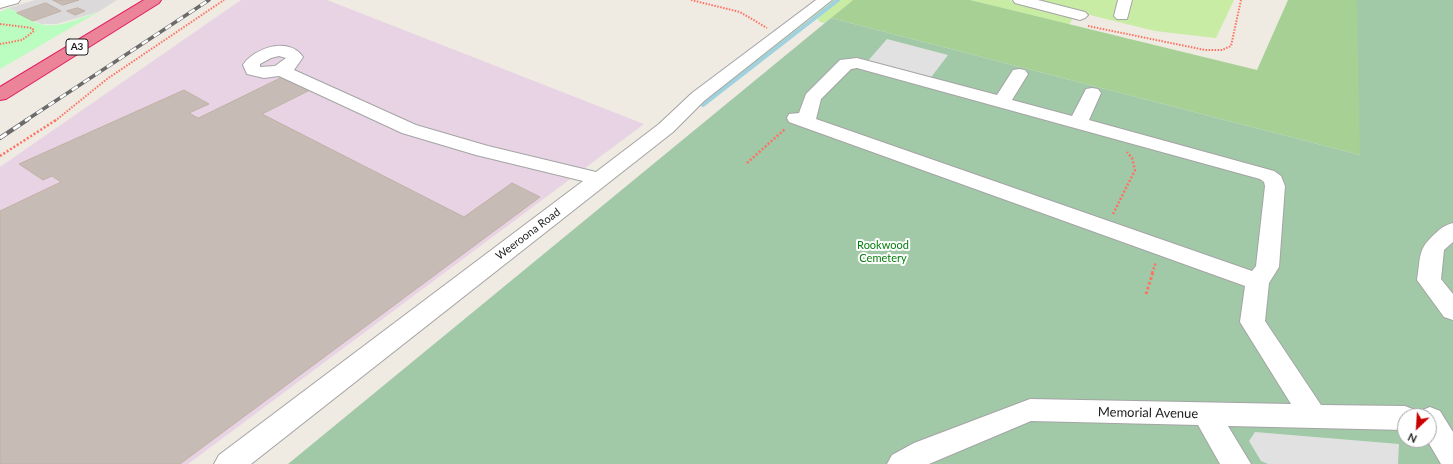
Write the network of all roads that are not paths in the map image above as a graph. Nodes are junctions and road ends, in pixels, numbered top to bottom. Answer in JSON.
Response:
{"nodes":[{"id":1,"x":13,"y":0,"type":"edge"},
{"id":2,"x":136,"y":0,"type":"edge"},
{"id":3,"x":154,"y":0,"type":"edge"},
{"id":4,"x":824,"y":0,"type":"edge"},
{"id":5,"x":1020,"y":0,"type":"edge"},
{"id":6,"x":1125,"y":0,"type":"edge"},
{"id":7,"x":0,"y":4,"type":"edge"},
{"id":8,"x":1080,"y":15,"type":"road end"},
{"id":9,"x":1122,"y":16,"type":"dead end"},
{"id":10,"x":281,"y":70,"type":"dead end"},
{"id":11,"x":1019,"y":74,"type":"dead end"},
{"id":12,"x":0,"y":81,"type":"edge"},
{"id":13,"x":1092,"y":93,"type":"dead end"},
{"id":14,"x":0,"y":95,"type":"edge"},
{"id":15,"x":1002,"y":102,"type":"junction"},
{"id":16,"x":1078,"y":123,"type":"junction"},
{"id":17,"x":600,"y":179,"type":"junction"},
{"id":18,"x":1453,"y":230,"type":"edge"},
{"id":19,"x":1257,"y":282,"type":"junction"},
{"id":20,"x":1453,"y":311,"type":"edge"},
{"id":21,"x":1206,"y":414,"type":"junction"},
{"id":22,"x":1313,"y":416,"type":"junction"},
{"id":23,"x":1397,"y":419,"type":"edge"},
{"id":24,"x":1437,"y":433,"type":"edge"},
{"id":25,"x":1453,"y":458,"type":"edge"},
{"id":26,"x":922,"y":460,"type":"edge"},
{"id":27,"x":229,"y":464,"type":"edge"},
{"id":28,"x":1236,"y":464,"type":"edge"}],
"edges":[{"from":1,"to":7,"type":"street"},
{"from":2,"to":12,"type":"highway","number":"A3"},
{"from":3,"to":14,"type":"highway","number":"A3"},
{"from":4,"to":17,"type":"street","name":"Weeroona Road"},
{"from":5,"to":8,"type":"street"},
{"from":6,"to":9,"type":"street"},
{"from":10,"to":17,"type":"street"},
{"from":11,"to":15,"type":"street"},
{"from":13,"to":16,"type":"street"},
{"from":15,"to":16,"type":"street"},
{"from":15,"to":19,"type":"street"},
{"from":16,"to":19,"type":"street"},
{"from":17,"to":27,"type":"street","name":"Weeroona Road"},
{"from":18,"to":20,"type":"street"},
{"from":19,"to":22,"type":"street"},
{"from":21,"to":22,"type":"street","name":"Memorial Avenue"},
{"from":21,"to":26,"type":"street","name":"Memorial Avenue"},
{"from":21,"to":28,"type":"street"},
{"from":22,"to":23,"type":"street","name":"Memorial Avenue"},
{"from":24,"to":25,"type":"street"}]}
